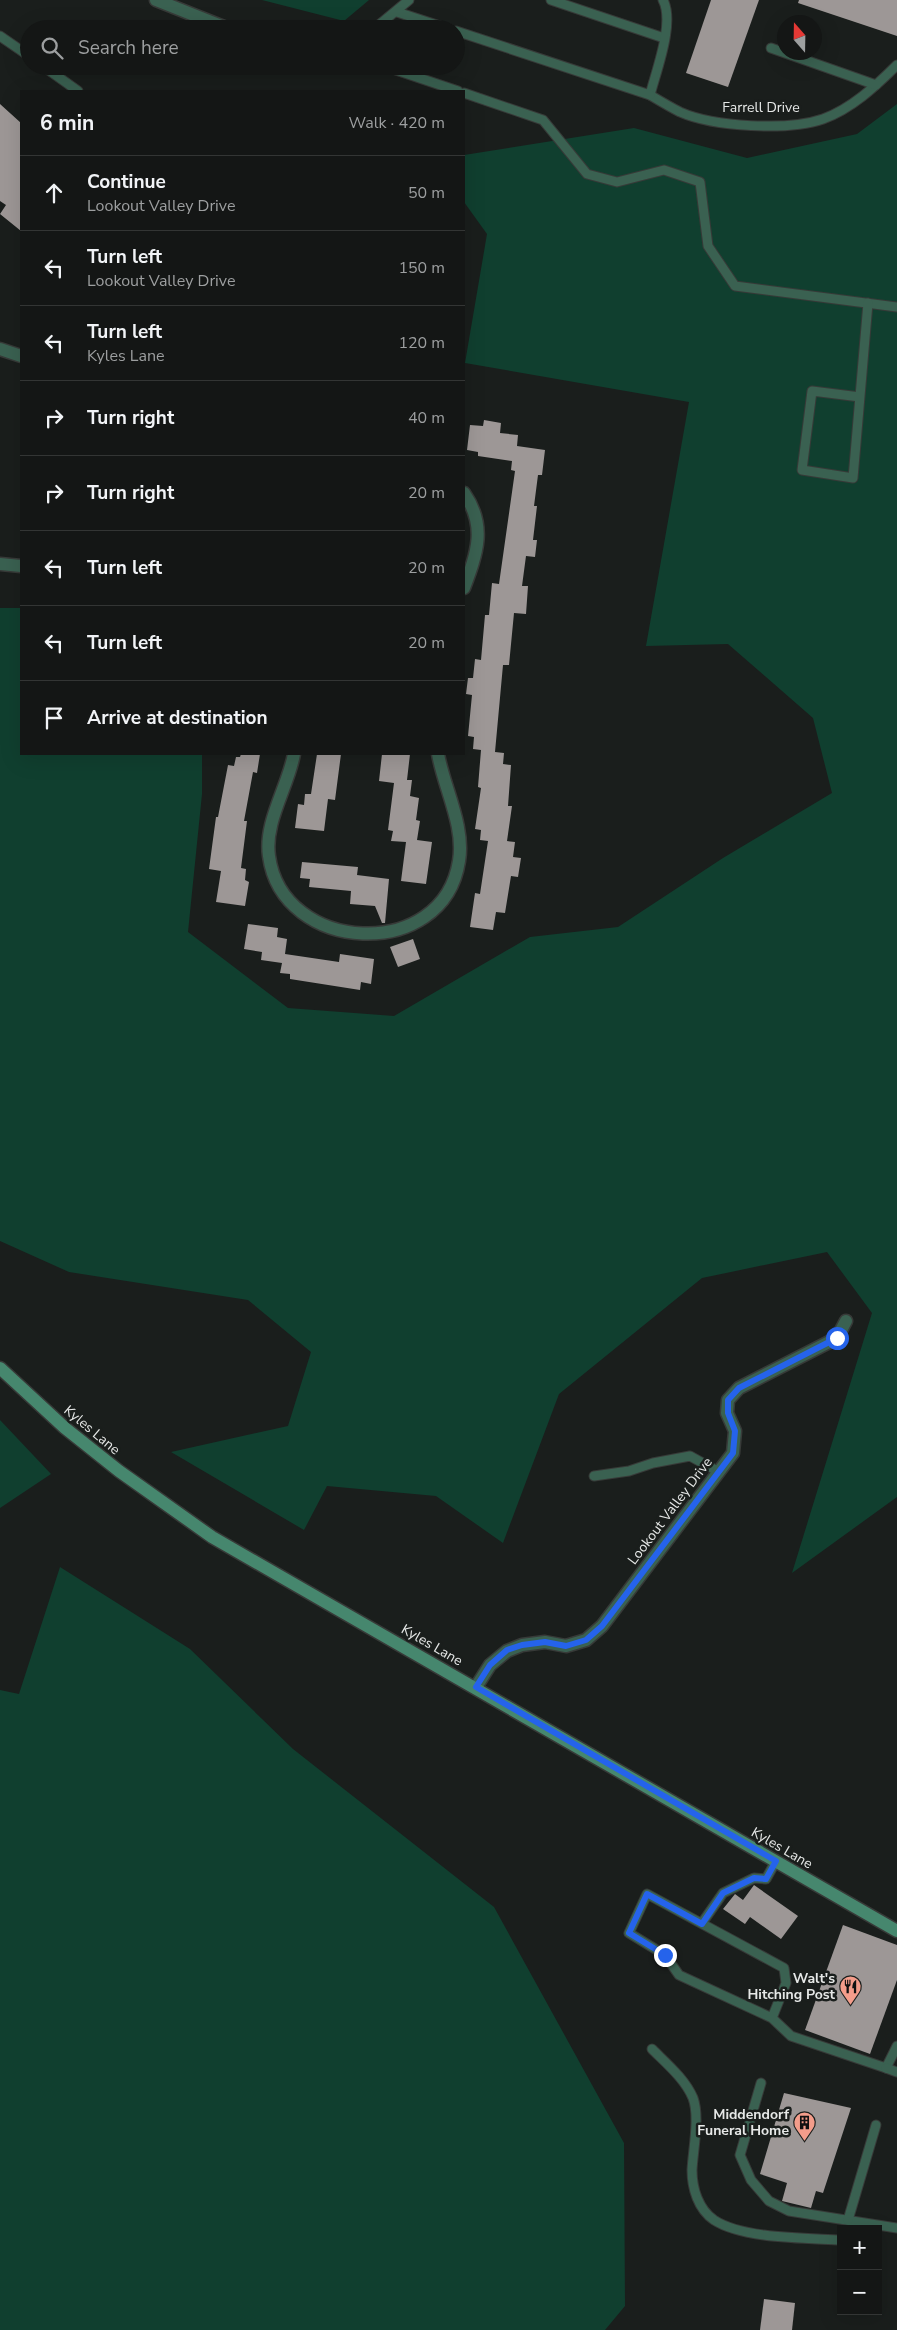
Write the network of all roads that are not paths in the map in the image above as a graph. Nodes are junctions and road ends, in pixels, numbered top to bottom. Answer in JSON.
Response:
{"nodes":[{"id":1,"x":156,"y":0,"type":"edge"},
{"id":2,"x":409,"y":0,"type":"edge"},
{"id":3,"x":551,"y":0,"type":"edge"},
{"id":4,"x":664,"y":0,"type":"edge"},
{"id":5,"x":397,"y":12,"type":"junction"},
{"id":6,"x":206,"y":20,"type":"edge"},
{"id":7,"x":386,"y":20,"type":"edge"},
{"id":8,"x":421,"y":20,"type":"edge"},
{"id":9,"x":465,"y":34,"type":"edge"},
{"id":10,"x":0,"y":36,"type":"edge"},
{"id":11,"x":664,"y":38,"type":"junction"},
{"id":12,"x":772,"y":48,"type":"dead end"},
{"id":13,"x":20,"y":50,"type":"edge"},
{"id":14,"x":897,"y":66,"type":"edge"},
{"id":15,"x":56,"y":75,"type":"edge"},
{"id":16,"x":411,"y":75,"type":"edge"},
{"id":17,"x":876,"y":85,"type":"junction"},
{"id":18,"x":77,"y":90,"type":"edge"},
{"id":19,"x":455,"y":90,"type":"edge"},
{"id":20,"x":465,"y":93,"type":"edge"},
{"id":21,"x":650,"y":95,"type":"junction"},
{"id":22,"x":868,"y":303,"type":"junction"},
{"id":23,"x":897,"y":307,"type":"edge"},
{"id":24,"x":0,"y":349,"type":"edge"},
{"id":25,"x":20,"y":356,"type":"edge"},
{"id":26,"x":860,"y":396,"type":"junction"},
{"id":27,"x":465,"y":495,"type":"edge"},
{"id":28,"x":0,"y":564,"type":"edge"},
{"id":29,"x":20,"y":566,"type":"edge"},
{"id":30,"x":465,"y":585,"type":"edge"},
{"id":31,"x":294,"y":755,"type":"edge"},
{"id":32,"x":438,"y":755,"type":"edge"},
{"id":33,"x":846,"y":1321,"type":"dead end"},
{"id":34,"x":0,"y":1368,"type":"edge"},
{"id":35,"x":719,"y":1472,"type":"junction"},
{"id":36,"x":594,"y":1476,"type":"dead end"},
{"id":37,"x":476,"y":1687,"type":"junction"},
{"id":38,"x":776,"y":1861,"type":"junction"},
{"id":39,"x":702,"y":1924,"type":"junction"},
{"id":40,"x":897,"y":1931,"type":"edge"},
{"id":41,"x":772,"y":2018,"type":"junction"},
{"id":42,"x":897,"y":2046,"type":"edge"},
{"id":43,"x":652,"y":2049,"type":"dead end"},
{"id":44,"x":886,"y":2068,"type":"junction"},
{"id":45,"x":897,"y":2072,"type":"edge"},
{"id":46,"x":761,"y":2083,"type":"dead end"},
{"id":47,"x":876,"y":2126,"type":"dead end"},
{"id":48,"x":848,"y":2220,"type":"junction"},
{"id":49,"x":869,"y":2225,"type":"edge"},
{"id":50,"x":882,"y":2228,"type":"edge"},
{"id":51,"x":897,"y":2228,"type":"edge"},
{"id":52,"x":837,"y":2240,"type":"edge"}],
"edges":[{"from":1,"to":6,"type":"street"},
{"from":2,"to":5,"type":"lane"},
{"from":3,"to":11,"type":"lane"},
{"from":4,"to":11,"type":"lane"},
{"from":5,"to":7,"type":"lane"},
{"from":5,"to":8,"type":"lane"},
{"from":9,"to":21,"type":"lane","name":"Farrell Drive"},
{"from":10,"to":13,"type":"lane"},
{"from":11,"to":21,"type":"lane"},
{"from":12,"to":17,"type":"lane"},
{"from":14,"to":17,"type":"lane","name":"Farrell Drive"},
{"from":15,"to":18,"type":"lane"},
{"from":16,"to":19,"type":"lane"},
{"from":17,"to":21,"type":"lane","name":"Farrell Drive"},
{"from":20,"to":22,"type":"lane"},
{"from":22,"to":23,"type":"lane"},
{"from":22,"to":26,"type":"lane"},
{"from":24,"to":25,"type":"street"},
{"from":26,"to":26,"type":"lane"},
{"from":27,"to":30,"type":"street"},
{"from":28,"to":29,"type":"street"},
{"from":31,"to":32,"type":"street"},
{"from":33,"to":35,"type":"street","name":"Lookout Valley Drive"},
{"from":34,"to":37,"type":"main road","name":"Kyles Lane"},
{"from":35,"to":36,"type":"lane"},
{"from":35,"to":37,"type":"street","name":"Lookout Valley Drive"},
{"from":37,"to":38,"type":"main road","name":"Kyles Lane"},
{"from":38,"to":39,"type":"lane"},
{"from":38,"to":40,"type":"main road","name":"Kyles Lane"},
{"from":39,"to":41,"type":"lane"},
{"from":39,"to":41,"type":"lane"},
{"from":41,"to":44,"type":"lane"},
{"from":42,"to":44,"type":"lane"},
{"from":43,"to":52,"type":"lane"},
{"from":44,"to":45,"type":"lane"},
{"from":46,"to":48,"type":"lane"},
{"from":47,"to":48,"type":"lane"},
{"from":48,"to":49,"type":"lane"},
{"from":50,"to":51,"type":"lane"}]}
